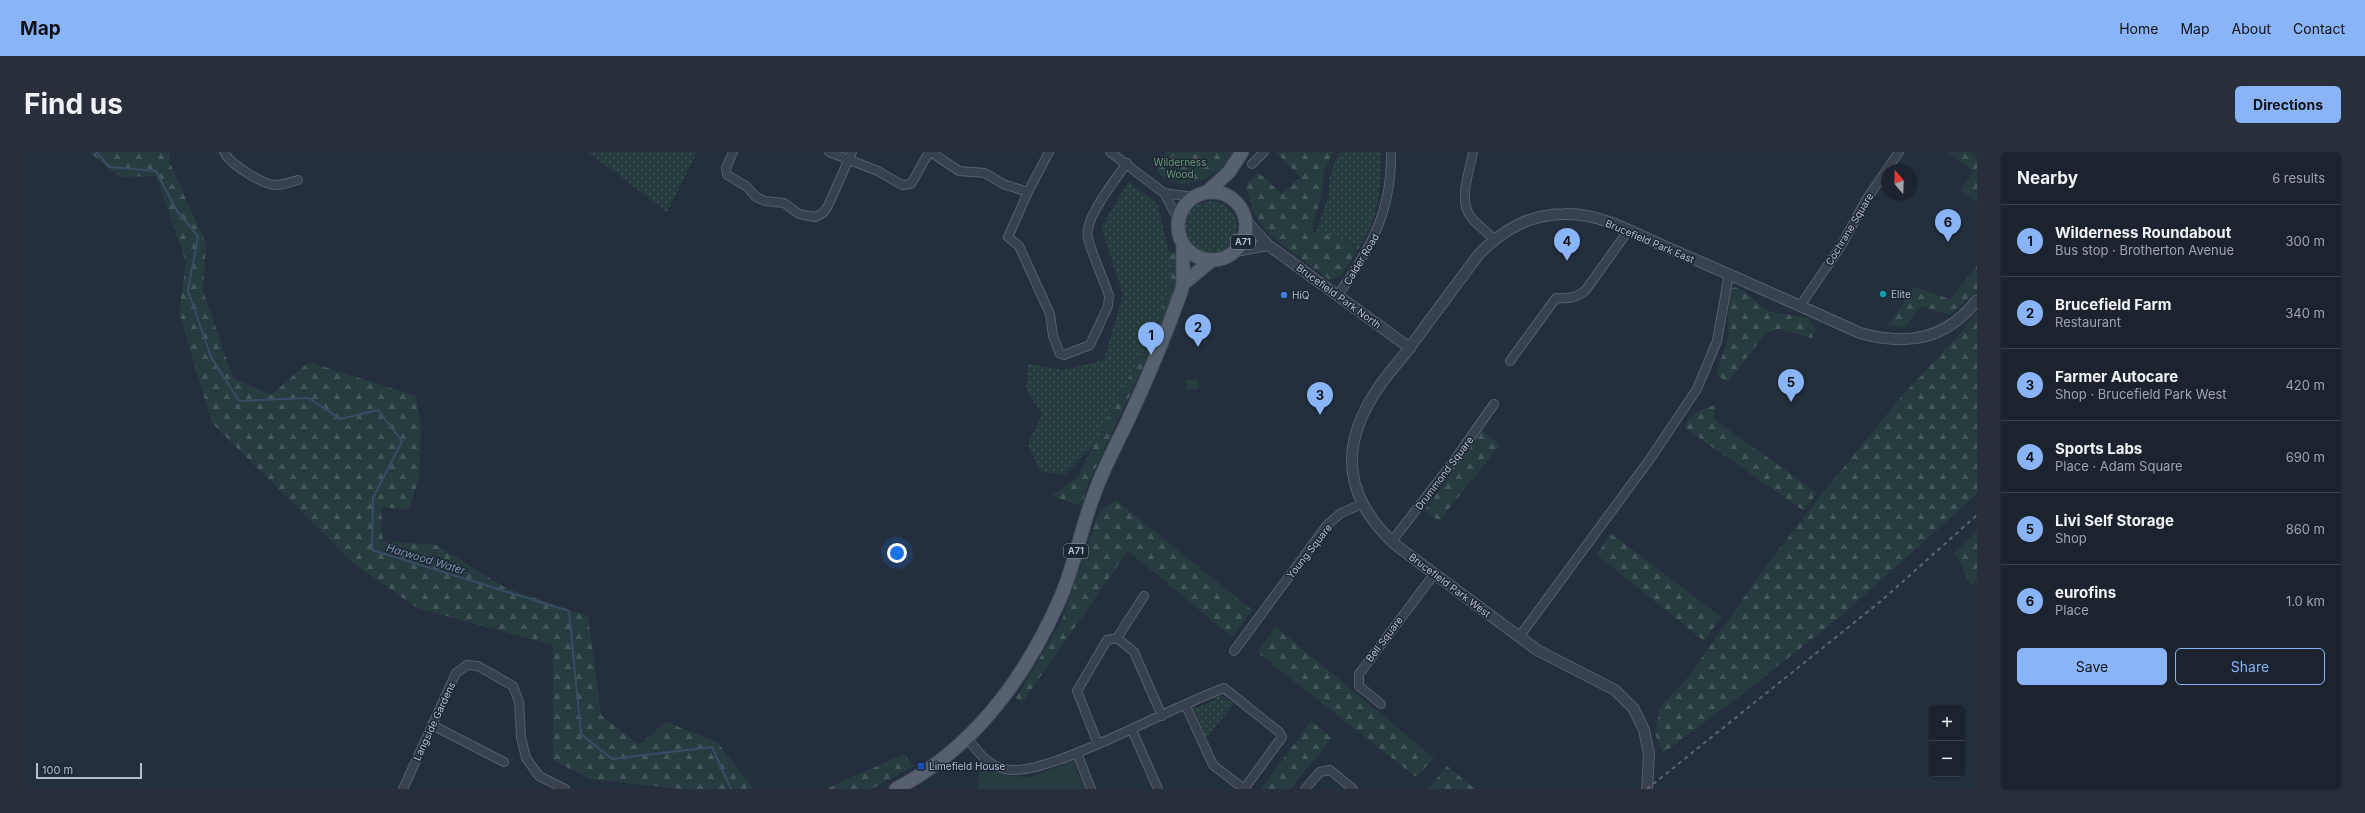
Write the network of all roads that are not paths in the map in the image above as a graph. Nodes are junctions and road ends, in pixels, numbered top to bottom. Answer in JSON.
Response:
{"nodes":[{"id":1,"x":224,"y":152,"type":"edge"},
{"id":2,"x":733,"y":152,"type":"edge"},
{"id":3,"x":829,"y":152,"type":"edge"},
{"id":4,"x":930,"y":152,"type":"edge"},
{"id":5,"x":1049,"y":152,"type":"edge"},
{"id":6,"x":1110,"y":152,"type":"edge"},
{"id":7,"x":1242,"y":152,"type":"edge"},
{"id":8,"x":1264,"y":152,"type":"edge"},
{"id":9,"x":1391,"y":152,"type":"edge"},
{"id":10,"x":1473,"y":152,"type":"edge"},
{"id":11,"x":1899,"y":152,"type":"edge"},
{"id":12,"x":850,"y":156,"type":"edge"},
{"id":13,"x":1127,"y":163,"type":"junction"},
{"id":14,"x":1252,"y":164,"type":"dead end"},
{"id":15,"x":1230,"y":172,"type":"junction"},
{"id":16,"x":298,"y":180,"type":"dead end"},
{"id":17,"x":1028,"y":192,"type":"junction"},
{"id":18,"x":1207,"y":192,"type":"junction"},
{"id":19,"x":1164,"y":193,"type":"junction"},
{"id":20,"x":1193,"y":198,"type":"junction"},
{"id":21,"x":1234,"y":199,"type":"junction"},
{"id":22,"x":1178,"y":219,"type":"junction"},
{"id":23,"x":1246,"y":221,"type":"junction"},
{"id":24,"x":1628,"y":230,"type":"junction"},
{"id":25,"x":1494,"y":239,"type":"junction"},
{"id":26,"x":1268,"y":245,"type":"junction"},
{"id":27,"x":1183,"y":246,"type":"junction"},
{"id":28,"x":1236,"y":251,"type":"junction"},
{"id":29,"x":1211,"y":261,"type":"junction"},
{"id":30,"x":1729,"y":274,"type":"junction"},
{"id":31,"x":1184,"y":284,"type":"junction"},
{"id":32,"x":1338,"y":295,"type":"junction"},
{"id":33,"x":1977,"y":300,"type":"edge"},
{"id":34,"x":1800,"y":306,"type":"junction"},
{"id":35,"x":1410,"y":348,"type":"junction"},
{"id":36,"x":1510,"y":361,"type":"dead end"},
{"id":37,"x":1494,"y":404,"type":"dead end"},
{"id":38,"x":1362,"y":504,"type":"junction"},
{"id":39,"x":1392,"y":541,"type":"junction"},
{"id":40,"x":1435,"y":573,"type":"junction"},
{"id":41,"x":1144,"y":596,"type":"dead end"},
{"id":42,"x":1519,"y":637,"type":"junction"},
{"id":43,"x":1117,"y":638,"type":"junction"},
{"id":44,"x":1234,"y":651,"type":"dead end"},
{"id":45,"x":1381,"y":704,"type":"dead end"},
{"id":46,"x":1186,"y":706,"type":"junction"},
{"id":47,"x":1162,"y":716,"type":"junction"},
{"id":48,"x":432,"y":725,"type":"junction"},
{"id":49,"x":1132,"y":730,"type":"junction"},
{"id":50,"x":968,"y":739,"type":"junction"},
{"id":51,"x":1098,"y":744,"type":"junction"},
{"id":52,"x":1077,"y":753,"type":"junction"},
{"id":53,"x":504,"y":762,"type":"dead end"},
{"id":54,"x":403,"y":789,"type":"edge"},
{"id":55,"x":565,"y":789,"type":"edge"},
{"id":56,"x":896,"y":789,"type":"edge"},
{"id":57,"x":1091,"y":789,"type":"edge"},
{"id":58,"x":1158,"y":789,"type":"edge"},
{"id":59,"x":1305,"y":789,"type":"edge"},
{"id":60,"x":1353,"y":789,"type":"edge"},
{"id":61,"x":1646,"y":789,"type":"edge"}],
"edges":[{"from":1,"to":16,"type":"street"},
{"from":2,"to":12,"type":"street"},
{"from":3,"to":12,"type":"street"},
{"from":4,"to":12,"type":"street"},
{"from":4,"to":17,"type":"street"},
{"from":5,"to":17,"type":"street"},
{"from":6,"to":13,"type":"street"},
{"from":7,"to":15,"type":"main road"},
{"from":8,"to":14,"type":"street"},
{"from":9,"to":32,"type":"street","name":"Calder Road"},
{"from":10,"to":25,"type":"street"},
{"from":11,"to":34,"type":"street","name":"Cochrane Square"},
{"from":13,"to":17,"type":"street"},
{"from":13,"to":19,"type":"street"},
{"from":15,"to":18,"type":"main road"},
{"from":15,"to":21,"type":"main road","number":"A71"},
{"from":18,"to":20,"type":"main road"},
{"from":18,"to":21,"type":"main road"},
{"from":19,"to":20,"type":"street"},
{"from":19,"to":22,"type":"street"},
{"from":20,"to":22,"type":"main road"},
{"from":21,"to":23,"type":"main road","number":"A71"},
{"from":22,"to":27,"type":"main road","number":"A71"},
{"from":23,"to":26,"type":"street","name":"Brucefield Park North"},
{"from":23,"to":28,"type":"main road","number":"A71"},
{"from":24,"to":25,"type":"street","name":"Brucefield Park East"},
{"from":24,"to":30,"type":"street","name":"Brucefield Park East"},
{"from":24,"to":36,"type":"street"},
{"from":25,"to":35,"type":"street","name":"Brucefield Park East"},
{"from":26,"to":28,"type":"street"},
{"from":26,"to":32,"type":"street","name":"Brucefield Park North"},
{"from":27,"to":29,"type":"main road"},
{"from":27,"to":31,"type":"main road","number":"A71"},
{"from":28,"to":29,"type":"main road","number":"A71"},
{"from":29,"to":31,"type":"main road","number":"A71"},
{"from":30,"to":34,"type":"street","name":"Brucefield Park East"},
{"from":30,"to":42,"type":"street"},
{"from":31,"to":50,"type":"main road","number":"A71"},
{"from":32,"to":35,"type":"street","name":"Brucefield Park North"},
{"from":33,"to":34,"type":"street","name":"Brucefield Park East"},
{"from":35,"to":38,"type":"street","name":"Brucefield Park West"},
{"from":37,"to":39,"type":"street","name":"Drummond Square"},
{"from":38,"to":39,"type":"street","name":"Brucefield Park West"},
{"from":38,"to":44,"type":"street","name":"Young Square"},
{"from":39,"to":40,"type":"street","name":"Brucefield Park West"},
{"from":40,"to":42,"type":"street","name":"Brucefield Park West"},
{"from":40,"to":45,"type":"street","name":"Bell Square"},
{"from":41,"to":43,"type":"street"},
{"from":42,"to":61,"type":"street","name":"Brucefield Park West"},
{"from":43,"to":47,"type":"street"},
{"from":43,"to":51,"type":"street"},
{"from":46,"to":46,"type":"street"},
{"from":46,"to":47,"type":"street"},
{"from":47,"to":49,"type":"street"},
{"from":48,"to":53,"type":"street"},
{"from":48,"to":54,"type":"street","name":"Langside Gardens"},
{"from":48,"to":55,"type":"street","name":"Langside Gardens"},
{"from":49,"to":51,"type":"street"},
{"from":49,"to":58,"type":"street"},
{"from":50,"to":52,"type":"street"},
{"from":50,"to":56,"type":"main road","number":"A71"},
{"from":51,"to":52,"type":"street"},
{"from":52,"to":57,"type":"street"},
{"from":59,"to":60,"type":"street"}]}
